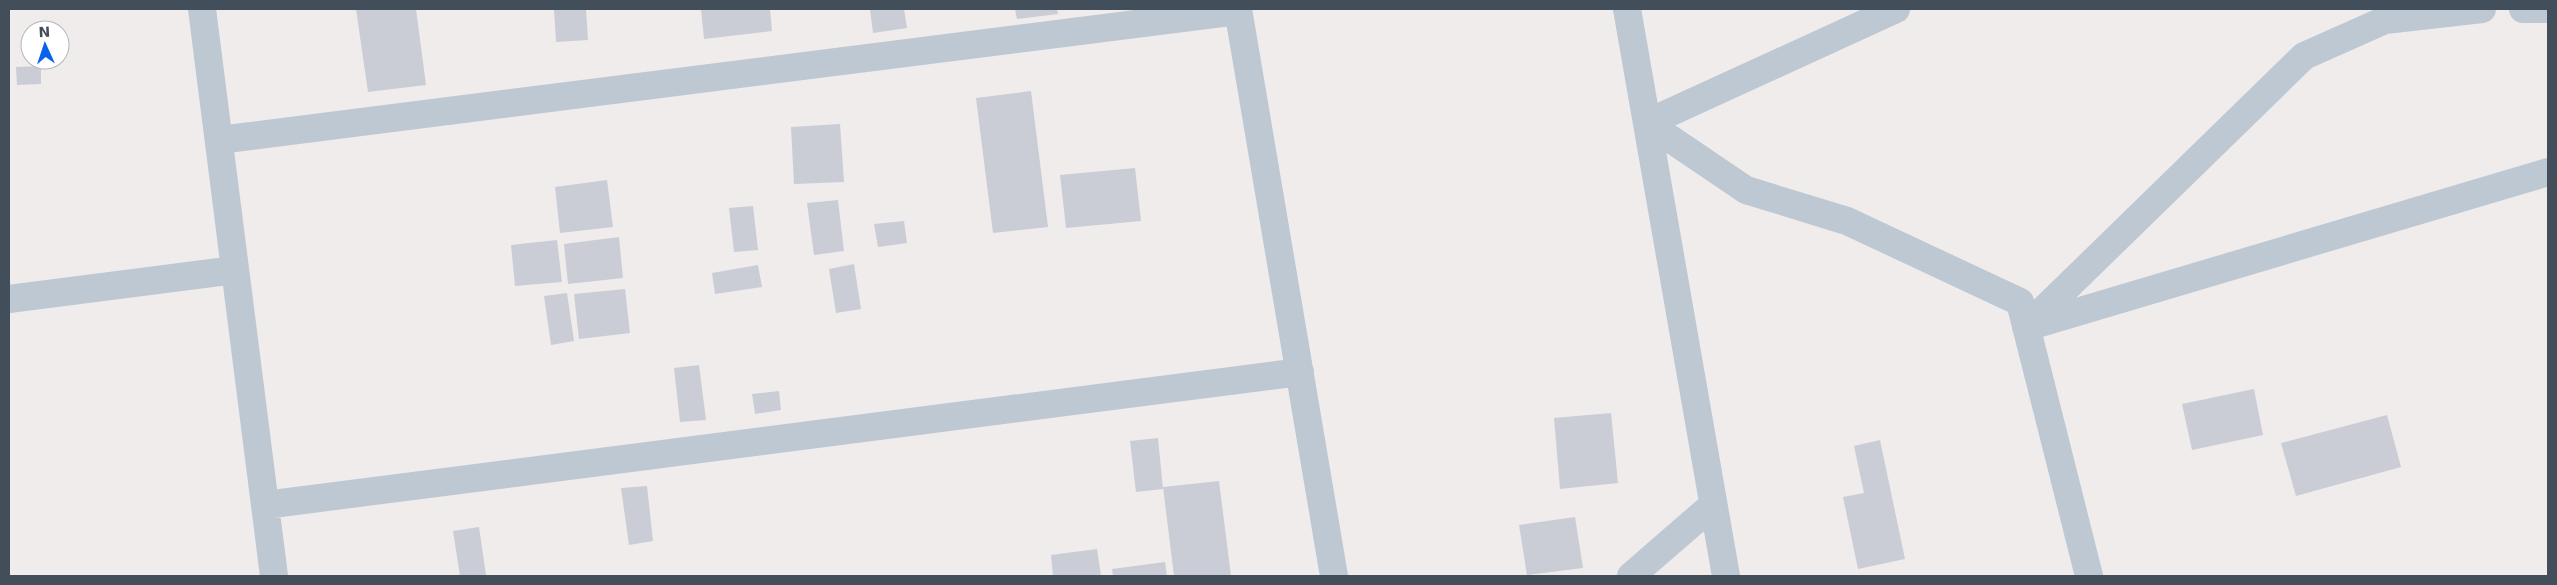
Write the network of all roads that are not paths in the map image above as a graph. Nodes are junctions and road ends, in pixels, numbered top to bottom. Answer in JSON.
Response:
{"nodes":[{"id":1,"x":202,"y":9,"type":"edge"},
{"id":2,"x":1627,"y":9,"type":"edge"},
{"id":3,"x":1896,"y":9,"type":"edge"},
{"id":4,"x":2482,"y":9,"type":"edge"},
{"id":5,"x":2523,"y":9,"type":"edge"},
{"id":6,"x":2548,"y":9,"type":"edge"},
{"id":7,"x":1238,"y":10,"type":"edge"},
{"id":8,"x":1647,"y":123,"type":"junction"},
{"id":9,"x":219,"y":140,"type":"junction"},
{"id":10,"x":2548,"y":172,"type":"edge"},
{"id":11,"x":235,"y":270,"type":"junction"},
{"id":12,"x":9,"y":299,"type":"edge"},
{"id":13,"x":2026,"y":327,"type":"junction"},
{"id":14,"x":1300,"y":372,"type":"junction"},
{"id":15,"x":265,"y":505,"type":"junction"},
{"id":16,"x":1714,"y":505,"type":"junction"},
{"id":17,"x":274,"y":576,"type":"edge"},
{"id":18,"x":1334,"y":576,"type":"edge"},
{"id":19,"x":1631,"y":576,"type":"edge"},
{"id":20,"x":1726,"y":576,"type":"edge"},
{"id":21,"x":2090,"y":576,"type":"edge"}],
"edges":[{"from":1,"to":9,"type":"street"},
{"from":2,"to":8,"type":"street"},
{"from":3,"to":8,"type":"street"},
{"from":4,"to":13,"type":"street"},
{"from":5,"to":6,"type":"street"},
{"from":7,"to":9,"type":"street"},
{"from":7,"to":14,"type":"street"},
{"from":8,"to":13,"type":"street"},
{"from":8,"to":16,"type":"street"},
{"from":9,"to":11,"type":"street"},
{"from":10,"to":13,"type":"street"},
{"from":11,"to":12,"type":"street"},
{"from":11,"to":15,"type":"street"},
{"from":13,"to":21,"type":"street"},
{"from":14,"to":15,"type":"street"},
{"from":14,"to":18,"type":"street"},
{"from":15,"to":17,"type":"street"},
{"from":16,"to":19,"type":"street"},
{"from":16,"to":20,"type":"street"}]}
